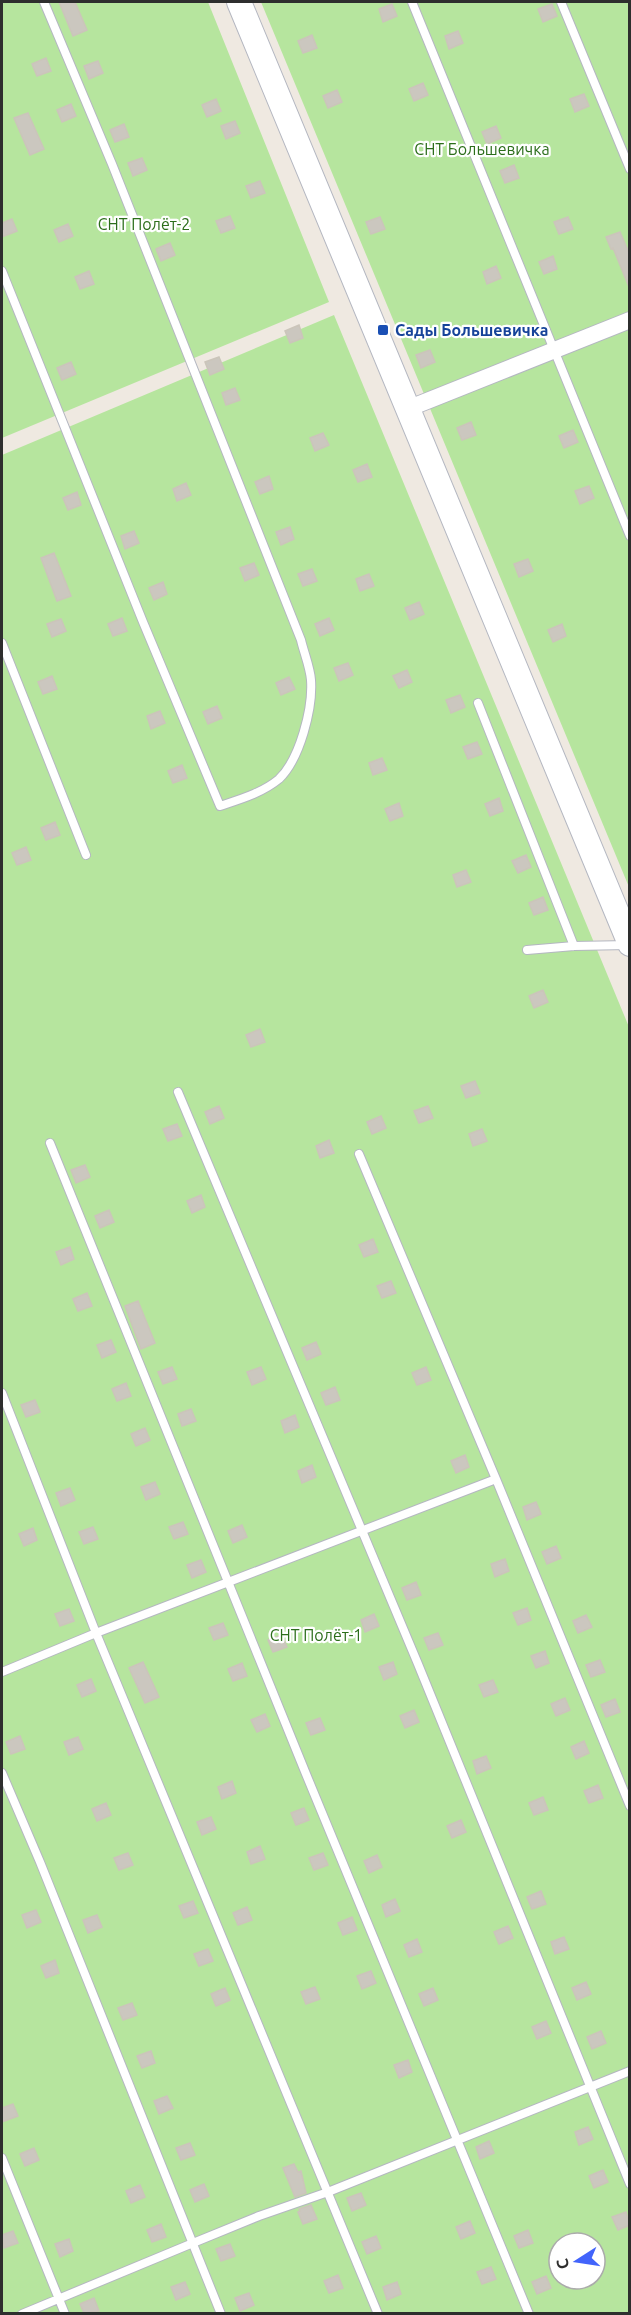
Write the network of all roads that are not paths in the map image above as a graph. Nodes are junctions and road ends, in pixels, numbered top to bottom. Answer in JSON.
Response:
{"nodes":[{"id":1,"x":44,"y":2,"type":"edge"},
{"id":2,"x":239,"y":2,"type":"edge"},
{"id":3,"x":412,"y":2,"type":"edge"},
{"id":4,"x":561,"y":2,"type":"edge"},
{"id":5,"x":630,"y":169,"type":"edge"},
{"id":6,"x":2,"y":271,"type":"edge"},
{"id":7,"x":630,"y":320,"type":"edge"},
{"id":8,"x":553,"y":351,"type":"junction"},
{"id":9,"x":407,"y":409,"type":"junction"},
{"id":10,"x":630,"y":536,"type":"edge"},
{"id":11,"x":2,"y":643,"type":"edge"},
{"id":12,"x":478,"y":704,"type":"dead end"},
{"id":13,"x":86,"y":855,"type":"dead end"},
{"id":14,"x":630,"y":944,"type":"edge"},
{"id":15,"x":574,"y":946,"type":"junction"},
{"id":16,"x":527,"y":950,"type":"dead end"},
{"id":17,"x":178,"y":1092,"type":"dead end"},
{"id":18,"x":50,"y":1143,"type":"dead end"},
{"id":19,"x":359,"y":1154,"type":"dead end"},
{"id":20,"x":2,"y":1393,"type":"edge"},
{"id":21,"x":496,"y":1479,"type":"junction"},
{"id":22,"x":360,"y":1530,"type":"junction"},
{"id":23,"x":228,"y":1582,"type":"junction"},
{"id":24,"x":96,"y":1633,"type":"junction"},
{"id":25,"x":2,"y":1672,"type":"edge"},
{"id":26,"x":2,"y":1773,"type":"edge"},
{"id":27,"x":630,"y":1806,"type":"edge"},
{"id":28,"x":630,"y":2071,"type":"edge"},
{"id":29,"x":589,"y":2086,"type":"junction"},
{"id":30,"x":458,"y":2141,"type":"junction"},
{"id":31,"x":2,"y":2158,"type":"edge"},
{"id":32,"x":630,"y":2184,"type":"edge"},
{"id":33,"x":328,"y":2192,"type":"junction"},
{"id":34,"x":193,"y":2242,"type":"junction"},
{"id":35,"x":59,"y":2299,"type":"junction"},
{"id":36,"x":22,"y":2313,"type":"edge"},
{"id":37,"x":65,"y":2313,"type":"edge"},
{"id":38,"x":221,"y":2313,"type":"edge"},
{"id":39,"x":378,"y":2313,"type":"edge"},
{"id":40,"x":529,"y":2313,"type":"edge"}],
"edges":[{"from":1,"to":6,"type":"lane"},
{"from":2,"to":9,"type":"street"},
{"from":3,"to":8,"type":"lane"},
{"from":4,"to":5,"type":"lane"},
{"from":7,"to":8,"type":"street"},
{"from":8,"to":9,"type":"street"},
{"from":8,"to":10,"type":"lane"},
{"from":9,"to":14,"type":"street"},
{"from":11,"to":13,"type":"lane"},
{"from":12,"to":15,"type":"lane"},
{"from":14,"to":15,"type":"lane"},
{"from":15,"to":16,"type":"lane"},
{"from":17,"to":22,"type":"lane"},
{"from":18,"to":23,"type":"lane"},
{"from":19,"to":21,"type":"lane"},
{"from":20,"to":24,"type":"lane"},
{"from":21,"to":22,"type":"lane"},
{"from":21,"to":27,"type":"lane"},
{"from":22,"to":23,"type":"lane"},
{"from":22,"to":29,"type":"lane"},
{"from":23,"to":24,"type":"lane"},
{"from":23,"to":30,"type":"lane"},
{"from":24,"to":25,"type":"lane"},
{"from":24,"to":33,"type":"lane"},
{"from":26,"to":34,"type":"lane"},
{"from":28,"to":29,"type":"lane"},
{"from":29,"to":30,"type":"lane"},
{"from":29,"to":32,"type":"lane"},
{"from":30,"to":33,"type":"lane"},
{"from":30,"to":40,"type":"lane"},
{"from":31,"to":35,"type":"lane"},
{"from":33,"to":34,"type":"lane"},
{"from":33,"to":39,"type":"lane"},
{"from":34,"to":35,"type":"lane"},
{"from":34,"to":38,"type":"lane"},
{"from":35,"to":36,"type":"lane"},
{"from":35,"to":37,"type":"lane"}]}
